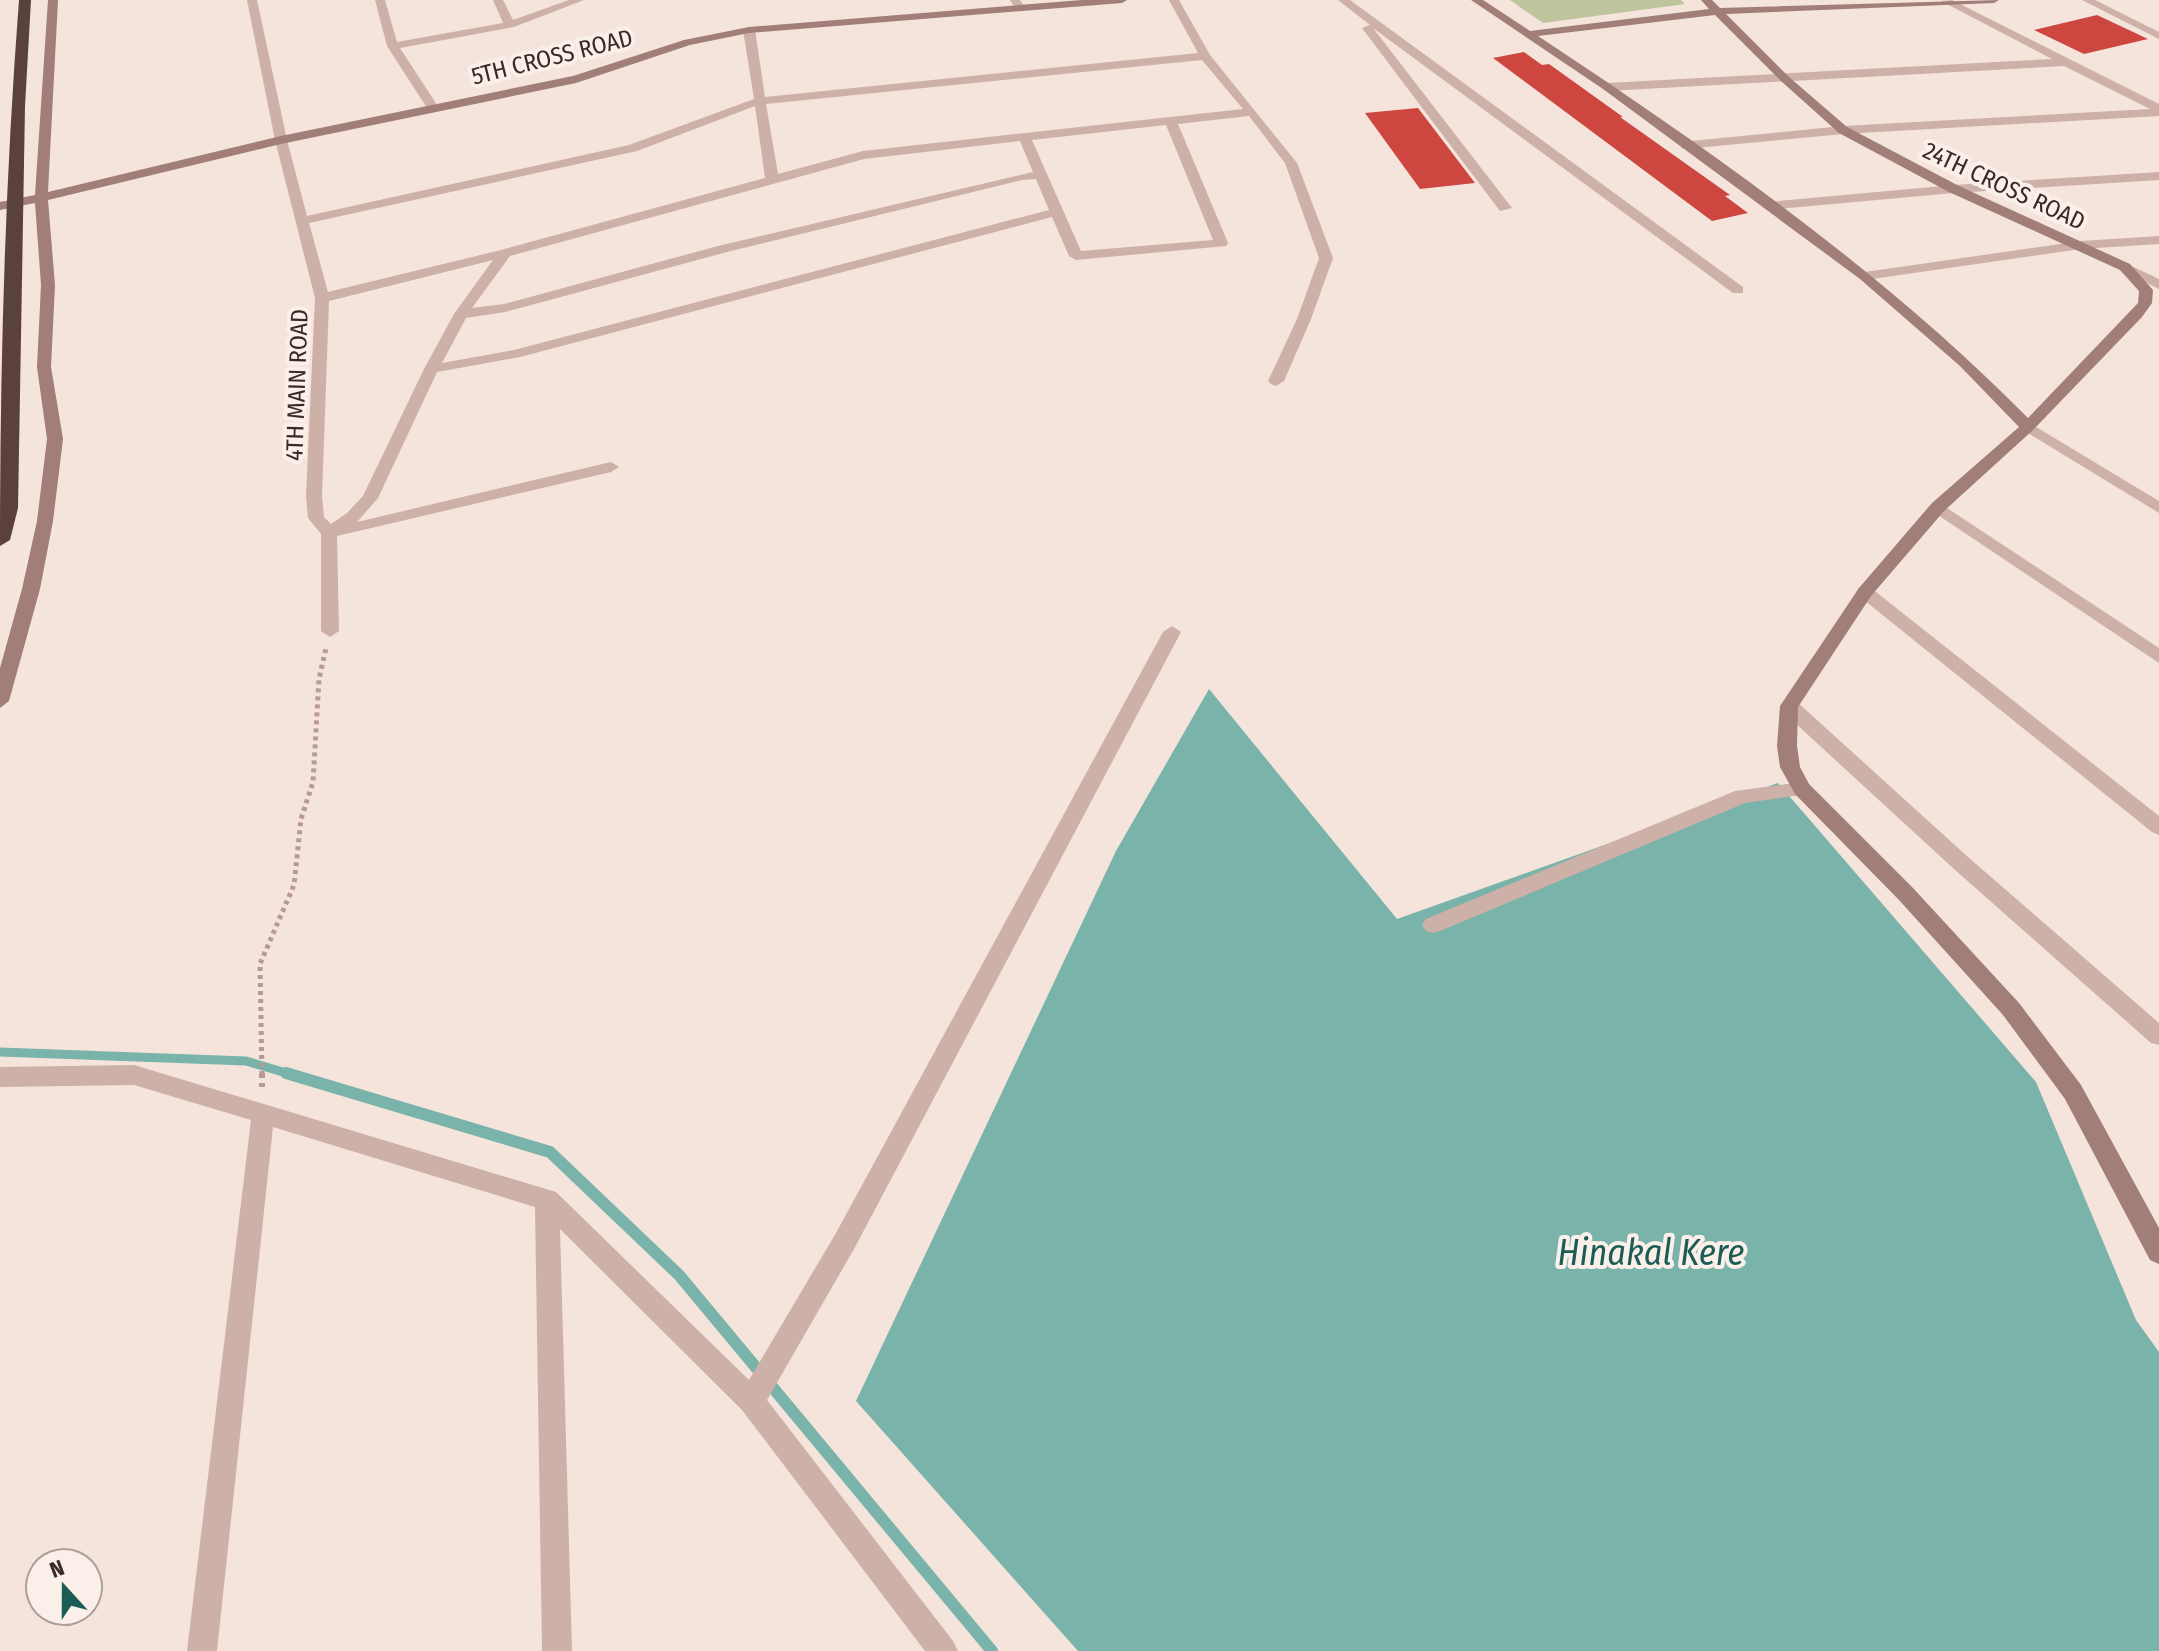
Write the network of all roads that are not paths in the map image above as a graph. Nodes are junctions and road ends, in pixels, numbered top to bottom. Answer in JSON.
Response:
{"nodes":[{"id":1,"x":25,"y":0,"type":"edge"},
{"id":2,"x":53,"y":0,"type":"edge"},
{"id":3,"x":252,"y":0,"type":"edge"},
{"id":4,"x":380,"y":0,"type":"edge"},
{"id":5,"x":498,"y":0,"type":"edge"},
{"id":6,"x":579,"y":0,"type":"edge"},
{"id":7,"x":1122,"y":0,"type":"edge"},
{"id":8,"x":1174,"y":0,"type":"edge"},
{"id":9,"x":1476,"y":0,"type":"edge"},
{"id":10,"x":1706,"y":0,"type":"edge"},
{"id":11,"x":1994,"y":0,"type":"edge"},
{"id":12,"x":2087,"y":0,"type":"edge"},
{"id":13,"x":1946,"y":1,"type":"edge"},
{"id":14,"x":1018,"y":3,"type":"edge"},
{"id":15,"x":1348,"y":5,"type":"edge"},
{"id":16,"x":1719,"y":11,"type":"junction"},
{"id":17,"x":510,"y":25,"type":"junction"},
{"id":18,"x":749,"y":30,"type":"junction"},
{"id":19,"x":1530,"y":34,"type":"junction"},
{"id":20,"x":2159,"y":36,"type":"edge"},
{"id":21,"x":393,"y":46,"type":"junction"},
{"id":22,"x":1205,"y":56,"type":"junction"},
{"id":23,"x":2066,"y":62,"type":"junction"},
{"id":24,"x":1785,"y":79,"type":"junction"},
{"id":25,"x":1607,"y":87,"type":"junction"},
{"id":26,"x":758,"y":101,"type":"junction"},
{"id":27,"x":433,"y":108,"type":"junction"},
{"id":28,"x":2159,"y":110,"type":"edge"},
{"id":29,"x":1252,"y":112,"type":"junction"},
{"id":30,"x":1171,"y":122,"type":"junction"},
{"id":31,"x":1843,"y":130,"type":"junction"},
{"id":32,"x":1024,"y":137,"type":"junction"},
{"id":33,"x":281,"y":140,"type":"junction"},
{"id":34,"x":1685,"y":145,"type":"junction"},
{"id":35,"x":1041,"y":175,"type":"junction"},
{"id":36,"x":2159,"y":176,"type":"edge"},
{"id":37,"x":772,"y":179,"type":"junction"},
{"id":38,"x":1954,"y":189,"type":"junction"},
{"id":39,"x":41,"y":197,"type":"junction"},
{"id":40,"x":18,"y":202,"type":"junction"},
{"id":41,"x":0,"y":206,"type":"edge"},
{"id":42,"x":1768,"y":206,"type":"junction"},
{"id":43,"x":1505,"y":208,"type":"dead end"},
{"id":44,"x":1055,"y":212,"type":"junction"},
{"id":45,"x":301,"y":221,"type":"junction"},
{"id":46,"x":2159,"y":240,"type":"edge"},
{"id":47,"x":2081,"y":245,"type":"junction"},
{"id":48,"x":505,"y":253,"type":"junction"},
{"id":49,"x":2125,"y":267,"type":"junction"},
{"id":50,"x":1865,"y":276,"type":"junction"},
{"id":51,"x":2159,"y":285,"type":"edge"},
{"id":52,"x":1738,"y":290,"type":"dead end"},
{"id":53,"x":322,"y":298,"type":"junction"},
{"id":54,"x":461,"y":314,"type":"junction"},
{"id":55,"x":431,"y":369,"type":"junction"},
{"id":56,"x":1276,"y":381,"type":"dead end"},
{"id":57,"x":2028,"y":427,"type":"junction"},
{"id":58,"x":611,"y":467,"type":"dead end"},
{"id":59,"x":1938,"y":507,"type":"junction"},
{"id":60,"x":2159,"y":508,"type":"edge"},
{"id":61,"x":329,"y":533,"type":"junction"},
{"id":62,"x":0,"y":540,"type":"edge"},
{"id":63,"x":1865,"y":592,"type":"junction"},
{"id":64,"x":330,"y":631,"type":"road end"},
{"id":65,"x":1172,"y":632,"type":"dead end"},
{"id":66,"x":2159,"y":657,"type":"edge"},
{"id":67,"x":0,"y":701,"type":"edge"},
{"id":68,"x":1789,"y":706,"type":"junction"},
{"id":69,"x":1802,"y":789,"type":"junction"},
{"id":70,"x":2159,"y":827,"type":"edge"},
{"id":71,"x":1433,"y":925,"type":"dead end"},
{"id":72,"x":2159,"y":1036,"type":"edge"},
{"id":73,"x":0,"y":1077,"type":"edge"},
{"id":74,"x":263,"y":1114,"type":"junction"},
{"id":75,"x":547,"y":1200,"type":"junction"},
{"id":76,"x":2159,"y":1252,"type":"edge"},
{"id":77,"x":751,"y":1401,"type":"junction"},
{"id":78,"x":202,"y":1651,"type":"edge"},
{"id":79,"x":557,"y":1651,"type":"edge"},
{"id":80,"x":943,"y":1651,"type":"edge"}],
"edges":[{"from":1,"to":40,"type":"highway"},
{"from":2,"to":39,"type":"street"},
{"from":3,"to":33,"type":"street","name":"4TH MAIN ROAD"},
{"from":4,"to":21,"type":"street"},
{"from":5,"to":17,"type":"street"},
{"from":6,"to":17,"type":"street"},
{"from":7,"to":14,"type":"street","name":"5TH CROSS ROAD"},
{"from":8,"to":22,"type":"street"},
{"from":9,"to":19,"type":"street"},
{"from":10,"to":16,"type":"street","name":"24TH CROSS ROAD"},
{"from":11,"to":13,"type":"street"},
{"from":12,"to":20,"type":"street"},
{"from":13,"to":16,"type":"street"},
{"from":13,"to":23,"type":"street"},
{"from":14,"to":18,"type":"street","name":"5TH CROSS ROAD"},
{"from":15,"to":43,"type":"street"},
{"from":15,"to":52,"type":"street"},
{"from":16,"to":19,"type":"street"},
{"from":16,"to":24,"type":"street","name":"24TH CROSS ROAD"},
{"from":17,"to":21,"type":"street"},
{"from":18,"to":26,"type":"street"},
{"from":18,"to":27,"type":"street","name":"5TH CROSS ROAD"},
{"from":19,"to":25,"type":"street"},
{"from":21,"to":27,"type":"street"},
{"from":22,"to":26,"type":"street"},
{"from":22,"to":29,"type":"street"},
{"from":23,"to":24,"type":"street"},
{"from":23,"to":28,"type":"street"},
{"from":24,"to":25,"type":"street"},
{"from":24,"to":31,"type":"street","name":"24TH CROSS ROAD"},
{"from":25,"to":34,"type":"street"},
{"from":26,"to":37,"type":"street"},
{"from":26,"to":45,"type":"street"},
{"from":27,"to":33,"type":"street","name":"5TH CROSS ROAD"},
{"from":28,"to":31,"type":"street"},
{"from":29,"to":30,"type":"street"},
{"from":29,"to":56,"type":"street"},
{"from":30,"to":32,"type":"street"},
{"from":30,"to":44,"type":"street"},
{"from":31,"to":34,"type":"street"},
{"from":31,"to":38,"type":"street","name":"24TH CROSS ROAD"},
{"from":32,"to":35,"type":"street"},
{"from":32,"to":37,"type":"street"},
{"from":33,"to":39,"type":"street","name":"5TH CROSS ROAD"},
{"from":33,"to":45,"type":"street","name":"4TH MAIN ROAD"},
{"from":34,"to":42,"type":"street"},
{"from":35,"to":44,"type":"street"},
{"from":35,"to":54,"type":"street"},
{"from":36,"to":38,"type":"street"},
{"from":37,"to":48,"type":"street"},
{"from":38,"to":42,"type":"street"},
{"from":38,"to":47,"type":"street","name":"24TH CROSS ROAD"},
{"from":39,"to":40,"type":"street","name":"5TH CROSS ROAD"},
{"from":39,"to":67,"type":"street"},
{"from":40,"to":41,"type":"street","name":"5TH CROSS ROAD"},
{"from":40,"to":62,"type":"highway"},
{"from":42,"to":50,"type":"street"},
{"from":44,"to":55,"type":"street"},
{"from":45,"to":53,"type":"street","name":"4TH MAIN ROAD"},
{"from":46,"to":47,"type":"street"},
{"from":47,"to":49,"type":"street","name":"24TH CROSS ROAD"},
{"from":47,"to":50,"type":"street"},
{"from":48,"to":53,"type":"street"},
{"from":48,"to":54,"type":"street"},
{"from":49,"to":51,"type":"street"},
{"from":49,"to":57,"type":"street"},
{"from":50,"to":57,"type":"street"},
{"from":53,"to":61,"type":"street","name":"4TH MAIN ROAD"},
{"from":54,"to":55,"type":"street"},
{"from":55,"to":61,"type":"street"},
{"from":57,"to":59,"type":"street"},
{"from":57,"to":60,"type":"street"},
{"from":58,"to":61,"type":"street"},
{"from":59,"to":63,"type":"street"},
{"from":59,"to":66,"type":"street"},
{"from":61,"to":64,"type":"street","name":"4TH MAIN ROAD"},
{"from":63,"to":68,"type":"street"},
{"from":63,"to":70,"type":"street"},
{"from":65,"to":77,"type":"street"},
{"from":68,"to":69,"type":"street"},
{"from":68,"to":72,"type":"street"},
{"from":69,"to":71,"type":"street"},
{"from":69,"to":76,"type":"street"},
{"from":73,"to":74,"type":"street"},
{"from":74,"to":75,"type":"street"},
{"from":74,"to":78,"type":"street"},
{"from":75,"to":77,"type":"street"},
{"from":75,"to":79,"type":"street"},
{"from":77,"to":80,"type":"street"}]}
